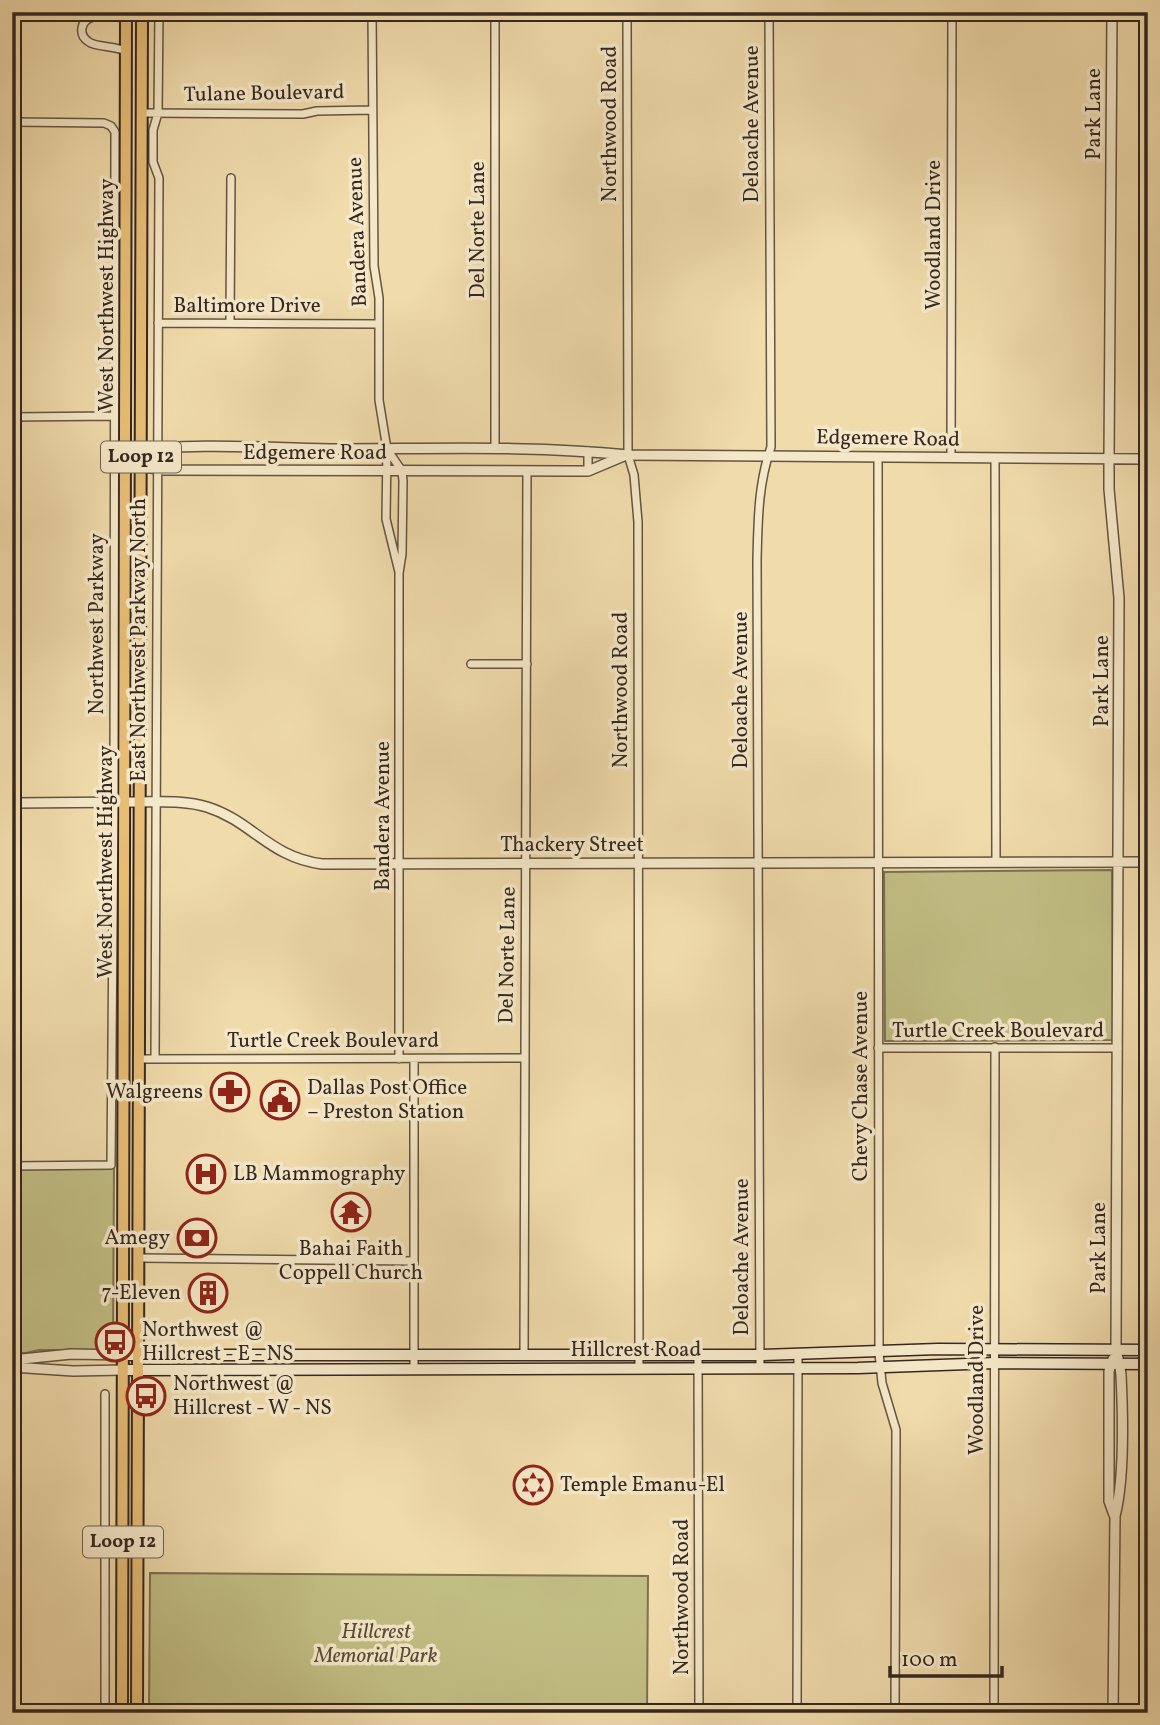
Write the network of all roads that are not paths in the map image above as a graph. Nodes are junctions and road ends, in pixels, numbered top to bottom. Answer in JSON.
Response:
{"nodes":[{"id":1,"x":142,"y":12,"type":"edge"},
{"id":2,"x":159,"y":12,"type":"edge"},
{"id":3,"x":372,"y":12,"type":"edge"},
{"id":4,"x":495,"y":12,"type":"edge"},
{"id":5,"x":627,"y":12,"type":"edge"},
{"id":6,"x":769,"y":12,"type":"edge"},
{"id":7,"x":952,"y":12,"type":"edge"},
{"id":8,"x":1112,"y":12,"type":"edge"},
{"id":9,"x":112,"y":14,"type":"edge"},
{"id":10,"x":126,"y":15,"type":"edge"},
{"id":11,"x":126,"y":51,"type":"junction"},
{"id":12,"x":372,"y":110,"type":"junction"},
{"id":13,"x":142,"y":112,"type":"junction"},
{"id":14,"x":158,"y":113,"type":"junction"},
{"id":15,"x":12,"y":122,"type":"edge"},
{"id":16,"x":231,"y":178,"type":"dead end"},
{"id":17,"x":158,"y":323,"type":"junction"},
{"id":18,"x":230,"y":323,"type":"junction"},
{"id":19,"x":379,"y":324,"type":"junction"},
{"id":20,"x":113,"y":416,"type":"junction"},
{"id":21,"x":12,"y":417,"type":"edge"},
{"id":22,"x":156,"y":448,"type":"junction"},
{"id":23,"x":387,"y":449,"type":"junction"},
{"id":24,"x":495,"y":449,"type":"junction"},
{"id":25,"x":141,"y":450,"type":"junction"},
{"id":26,"x":588,"y":451,"type":"junction"},
{"id":27,"x":628,"y":455,"type":"junction"},
{"id":28,"x":768,"y":455,"type":"junction"},
{"id":29,"x":878,"y":457,"type":"junction"},
{"id":30,"x":125,"y":458,"type":"junction"},
{"id":31,"x":951,"y":458,"type":"junction"},
{"id":32,"x":995,"y":458,"type":"junction"},
{"id":33,"x":1109,"y":459,"type":"junction"},
{"id":34,"x":1148,"y":459,"type":"edge"},
{"id":35,"x":141,"y":467,"type":"junction"},
{"id":36,"x":156,"y":469,"type":"junction"},
{"id":37,"x":386,"y":471,"type":"junction"},
{"id":38,"x":402,"y":471,"type":"junction"},
{"id":39,"x":527,"y":471,"type":"junction"},
{"id":40,"x":588,"y":471,"type":"junction"},
{"id":41,"x":399,"y":573,"type":"junction"},
{"id":42,"x":471,"y":664,"type":"dead end"},
{"id":43,"x":527,"y":664,"type":"junction"},
{"id":44,"x":120,"y":802,"type":"junction"},
{"id":45,"x":140,"y":802,"type":"junction"},
{"id":46,"x":156,"y":802,"type":"junction"},
{"id":47,"x":12,"y":803,"type":"edge"},
{"id":48,"x":400,"y":862,"type":"junction"},
{"id":49,"x":527,"y":862,"type":"junction"},
{"id":50,"x":639,"y":862,"type":"junction"},
{"id":51,"x":878,"y":862,"type":"junction"},
{"id":52,"x":996,"y":862,"type":"junction"},
{"id":53,"x":1120,"y":862,"type":"junction"},
{"id":54,"x":1148,"y":862,"type":"edge"},
{"id":55,"x":760,"y":863,"type":"junction"},
{"id":56,"x":995,"y":1047,"type":"junction"},
{"id":57,"x":878,"y":1048,"type":"junction"},
{"id":58,"x":1118,"y":1048,"type":"junction"},
{"id":59,"x":524,"y":1058,"type":"junction"},
{"id":60,"x":124,"y":1059,"type":"junction"},
{"id":61,"x":141,"y":1059,"type":"junction"},
{"id":62,"x":155,"y":1059,"type":"junction"},
{"id":63,"x":399,"y":1059,"type":"junction"},
{"id":64,"x":414,"y":1059,"type":"junction"},
{"id":65,"x":12,"y":1166,"type":"edge"},
{"id":66,"x":140,"y":1258,"type":"junction"},
{"id":67,"x":413,"y":1261,"type":"junction"},
{"id":68,"x":995,"y":1349,"type":"junction"},
{"id":69,"x":1116,"y":1350,"type":"junction"},
{"id":70,"x":1148,"y":1350,"type":"edge"},
{"id":71,"x":879,"y":1353,"type":"junction"},
{"id":72,"x":798,"y":1354,"type":"junction"},
{"id":73,"x":125,"y":1355,"type":"junction"},
{"id":74,"x":139,"y":1355,"type":"junction"},
{"id":75,"x":414,"y":1355,"type":"junction"},
{"id":76,"x":521,"y":1355,"type":"junction"},
{"id":77,"x":639,"y":1355,"type":"junction"},
{"id":78,"x":698,"y":1355,"type":"junction"},
{"id":79,"x":760,"y":1355,"type":"junction"},
{"id":80,"x":250,"y":1356,"type":"junction"},
{"id":81,"x":338,"y":1356,"type":"junction"},
{"id":82,"x":12,"y":1360,"type":"edge"},
{"id":83,"x":995,"y":1363,"type":"junction"},
{"id":84,"x":1115,"y":1364,"type":"junction"},
{"id":85,"x":1148,"y":1364,"type":"edge"},
{"id":86,"x":12,"y":1367,"type":"edge"},
{"id":87,"x":880,"y":1367,"type":"junction"},
{"id":88,"x":521,"y":1369,"type":"junction"},
{"id":89,"x":639,"y":1369,"type":"junction"},
{"id":90,"x":699,"y":1369,"type":"junction"},
{"id":91,"x":760,"y":1369,"type":"junction"},
{"id":92,"x":798,"y":1369,"type":"junction"},
{"id":93,"x":124,"y":1370,"type":"junction"},
{"id":94,"x":139,"y":1370,"type":"junction"},
{"id":95,"x":250,"y":1370,"type":"junction"},
{"id":96,"x":414,"y":1370,"type":"junction"},
{"id":97,"x":339,"y":1371,"type":"junction"},
{"id":98,"x":105,"y":1394,"type":"dead end"},
{"id":99,"x":105,"y":1713,"type":"edge"},
{"id":100,"x":122,"y":1713,"type":"edge"},
{"id":101,"x":137,"y":1713,"type":"edge"},
{"id":102,"x":699,"y":1713,"type":"edge"},
{"id":103,"x":797,"y":1713,"type":"edge"},
{"id":104,"x":895,"y":1713,"type":"edge"},
{"id":105,"x":994,"y":1713,"type":"edge"},
{"id":106,"x":1113,"y":1713,"type":"edge"}],
"edges":[{"from":1,"to":13,"type":"main road","name":"West Northwest Highway","number":"Loop 12"},
{"from":2,"to":14,"type":"street","name":"East Northwest Parkway North"},
{"from":3,"to":12,"type":"street","name":"Bandera Avenue"},
{"from":4,"to":24,"type":"street","name":"Del Norte Lane"},
{"from":5,"to":27,"type":"street","name":"Northwood Road"},
{"from":6,"to":28,"type":"street","name":"Deloache Avenue"},
{"from":7,"to":31,"type":"street","name":"Woodland Drive"},
{"from":8,"to":33,"type":"street","name":"Park Lane"},
{"from":9,"to":10,"type":"street"},
{"from":9,"to":11,"type":"street"},
{"from":10,"to":11,"type":"main road","name":"West Northwest Highway","number":"Loop 12"},
{"from":10,"to":13,"type":"main road"},
{"from":11,"to":30,"type":"main road","name":"West Northwest Highway","number":"Loop 12"},
{"from":12,"to":14,"type":"street","name":"Tulane Boulevard"},
{"from":12,"to":19,"type":"street","name":"Bandera Avenue"},
{"from":13,"to":14,"type":"street","name":"Tulane Boulevard"},
{"from":13,"to":25,"type":"main road","name":"West Northwest Highway","number":"Loop 12"},
{"from":14,"to":17,"type":"street","name":"East Northwest Parkway North"},
{"from":15,"to":20,"type":"street","name":"Northwest Parkway"},
{"from":16,"to":18,"type":"street"},
{"from":17,"to":18,"type":"street","name":"Baltimore Drive"},
{"from":17,"to":22,"type":"street","name":"East Northwest Parkway North"},
{"from":18,"to":19,"type":"street","name":"Baltimore Drive"},
{"from":19,"to":23,"type":"street","name":"Bandera Avenue"},
{"from":20,"to":21,"type":"street"},
{"from":20,"to":44,"type":"street","name":"Northwest Parkway"},
{"from":22,"to":23,"type":"street","name":"Edgemere Road"},
{"from":22,"to":25,"type":"street","name":"Edgemere Road"},
{"from":22,"to":36,"type":"street","name":"East Northwest Parkway North"},
{"from":23,"to":24,"type":"street","name":"Edgemere Road"},
{"from":23,"to":37,"type":"street","name":"Bandera Avenue"},
{"from":23,"to":38,"type":"street","name":"Bandera Avenue"},
{"from":24,"to":26,"type":"street","name":"Edgemere Road"},
{"from":25,"to":30,"type":"street","name":"Edgemere Road"},
{"from":25,"to":35,"type":"main road","name":"West Northwest Highway","number":"Loop 12"},
{"from":26,"to":27,"type":"street","name":"Edgemere Road"},
{"from":26,"to":40,"type":"street"},
{"from":27,"to":28,"type":"street","name":"Edgemere Road"},
{"from":27,"to":40,"type":"street","name":"Edgemere Road"},
{"from":27,"to":50,"type":"street","name":"Northwood Road"},
{"from":28,"to":29,"type":"street","name":"Edgemere Road"},
{"from":28,"to":55,"type":"street","name":"Deloache Avenue"},
{"from":29,"to":31,"type":"street","name":"Edgemere Road"},
{"from":29,"to":51,"type":"street","name":"Chevy Chase Avenue"},
{"from":30,"to":35,"type":"street","name":"Edgemere Road"},
{"from":30,"to":44,"type":"main road","name":"West Northwest Highway","number":"Loop 12"},
{"from":31,"to":32,"type":"street","name":"Edgemere Road"},
{"from":32,"to":33,"type":"street","name":"Edgemere Road"},
{"from":32,"to":52,"type":"street"},
{"from":33,"to":34,"type":"street","name":"Edgemere Road"},
{"from":33,"to":53,"type":"street","name":"Park Lane"},
{"from":35,"to":36,"type":"street","name":"Edgemere Road"},
{"from":35,"to":45,"type":"main road","name":"West Northwest Highway","number":"Loop 12"},
{"from":36,"to":37,"type":"street","name":"Edgemere Road"},
{"from":36,"to":46,"type":"street","name":"East Northwest Parkway North"},
{"from":37,"to":38,"type":"street","name":"Edgemere Road"},
{"from":37,"to":41,"type":"street","name":"Bandera Avenue"},
{"from":38,"to":39,"type":"street","name":"Edgemere Road"},
{"from":38,"to":41,"type":"street","name":"Bandera Avenue"},
{"from":39,"to":40,"type":"street","name":"Edgemere Road"},
{"from":39,"to":43,"type":"street","name":"Del Norte Lane"},
{"from":41,"to":48,"type":"street","name":"Bandera Avenue"},
{"from":42,"to":43,"type":"street"},
{"from":43,"to":49,"type":"street","name":"Del Norte Lane"},
{"from":44,"to":45,"type":"street","name":"Thackery Street"},
{"from":44,"to":47,"type":"street","name":"Thackery Street"},
{"from":44,"to":60,"type":"main road","name":"West Northwest Highway","number":"Loop 12"},
{"from":44,"to":65,"type":"street","name":"Northwest Parkway"},
{"from":45,"to":46,"type":"street","name":"Thackery Street"},
{"from":45,"to":61,"type":"main road","name":"West Northwest Highway","number":"Loop 12"},
{"from":46,"to":48,"type":"street","name":"Thackery Street"},
{"from":46,"to":62,"type":"street","name":"East Northwest Parkway North"},
{"from":48,"to":49,"type":"street","name":"Thackery Street"},
{"from":48,"to":63,"type":"street","name":"Bandera Avenue"},
{"from":49,"to":50,"type":"street","name":"Thackery Street"},
{"from":49,"to":59,"type":"street","name":"Del Norte Lane"},
{"from":50,"to":55,"type":"street","name":"Thackery Street"},
{"from":50,"to":77,"type":"street","name":"Northwood Road"},
{"from":51,"to":52,"type":"street","name":"Thackery Street"},
{"from":51,"to":55,"type":"street","name":"Thackery Street"},
{"from":51,"to":57,"type":"street","name":"Chevy Chase Avenue"},
{"from":52,"to":53,"type":"street","name":"Thackery Street"},
{"from":53,"to":54,"type":"street","name":"Thackery Street"},
{"from":53,"to":58,"type":"street","name":"Park Lane"},
{"from":55,"to":79,"type":"street","name":"Deloache Avenue"},
{"from":56,"to":57,"type":"street","name":"Turtle Creek Boulevard"},
{"from":56,"to":58,"type":"street","name":"Turtle Creek Boulevard"},
{"from":56,"to":68,"type":"street","name":"Woodland Drive"},
{"from":57,"to":71,"type":"street","name":"Chevy Chase Avenue"},
{"from":58,"to":69,"type":"street","name":"Park Lane"},
{"from":59,"to":64,"type":"street","name":"Turtle Creek Boulevard"},
{"from":59,"to":76,"type":"street","name":"Del Norte Lane"},
{"from":60,"to":61,"type":"main road"},
{"from":60,"to":73,"type":"main road","name":"West Northwest Highway","number":"Loop 12"},
{"from":61,"to":62,"type":"street","name":"Turtle Creek Boulevard"},
{"from":61,"to":66,"type":"main road","name":"West Northwest Highway","number":"Loop 12"},
{"from":62,"to":63,"type":"street","name":"Turtle Creek Boulevard"},
{"from":63,"to":64,"type":"street","name":"Turtle Creek Boulevard"},
{"from":64,"to":67,"type":"street"},
{"from":66,"to":67,"type":"street"},
{"from":66,"to":74,"type":"main road","name":"West Northwest Highway","number":"Loop 12"},
{"from":67,"to":75,"type":"street"},
{"from":68,"to":69,"type":"main road","name":"Hillcrest Road"},
{"from":68,"to":71,"type":"main road","name":"Hillcrest Road"},
{"from":68,"to":83,"type":"street","name":"Woodland Drive"},
{"from":69,"to":70,"type":"main road","name":"Hillcrest Road"},
{"from":69,"to":84,"type":"street","name":"Park Lane"},
{"from":71,"to":72,"type":"main road","name":"Hillcrest Road"},
{"from":71,"to":87,"type":"street","name":"Chevy Chase Avenue"},
{"from":72,"to":79,"type":"main road","name":"Hillcrest Road"},
{"from":72,"to":92,"type":"street"},
{"from":73,"to":74,"type":"main road","name":"Hillcrest Road"},
{"from":73,"to":82,"type":"street"},
{"from":73,"to":93,"type":"main road","name":"West Northwest Highway","number":"Loop 12"},
{"from":74,"to":80,"type":"main road","name":"Hillcrest Road"},
{"from":74,"to":94,"type":"main road","name":"West Northwest Highway","number":"Loop 12"},
{"from":75,"to":76,"type":"main road","name":"Hillcrest Road"},
{"from":75,"to":81,"type":"main road","name":"Hillcrest Road"},
{"from":75,"to":96,"type":"street"},
{"from":76,"to":77,"type":"main road","name":"Hillcrest Road"},
{"from":76,"to":88,"type":"main road"},
{"from":77,"to":78,"type":"main road","name":"Hillcrest Road"},
{"from":77,"to":89,"type":"street","name":"Northwood Road"},
{"from":78,"to":79,"type":"main road","name":"Hillcrest Road"},
{"from":78,"to":90,"type":"street","name":"Northwood Road"},
{"from":79,"to":91,"type":"street","name":"Deloache Avenue"},
{"from":80,"to":81,"type":"main road","name":"Hillcrest Road"},
{"from":80,"to":95,"type":"main road"},
{"from":81,"to":97,"type":"main road"},
{"from":83,"to":84,"type":"main road","name":"Hillcrest Road"},
{"from":83,"to":87,"type":"main road","name":"Hillcrest Road"},
{"from":83,"to":105,"type":"street","name":"Woodland Drive"},
{"from":84,"to":85,"type":"main road","name":"Hillcrest Road"},
{"from":84,"to":106,"type":"street","name":"Park Lane"},
{"from":86,"to":93,"type":"street"},
{"from":87,"to":92,"type":"main road","name":"Hillcrest Road"},
{"from":87,"to":104,"type":"street","name":"Chevy Chase Avenue"},
{"from":88,"to":89,"type":"main road","name":"Hillcrest Road"},
{"from":88,"to":96,"type":"main road","name":"Hillcrest Road"},
{"from":89,"to":90,"type":"main road","name":"Hillcrest Road"},
{"from":90,"to":91,"type":"main road","name":"Hillcrest Road"},
{"from":90,"to":102,"type":"street","name":"Northwood Road"},
{"from":91,"to":92,"type":"main road","name":"Hillcrest Road"},
{"from":92,"to":103,"type":"street"},
{"from":93,"to":94,"type":"main road","name":"Hillcrest Road"},
{"from":93,"to":100,"type":"main road","name":"West Northwest Highway","number":"Loop 12"},
{"from":94,"to":95,"type":"main road","name":"Hillcrest Road"},
{"from":94,"to":101,"type":"main road","name":"West Northwest Highway","number":"Loop 12"},
{"from":95,"to":97,"type":"main road","name":"Hillcrest Road"},
{"from":96,"to":97,"type":"main road","name":"Hillcrest Road"},
{"from":98,"to":99,"type":"street"}]}
